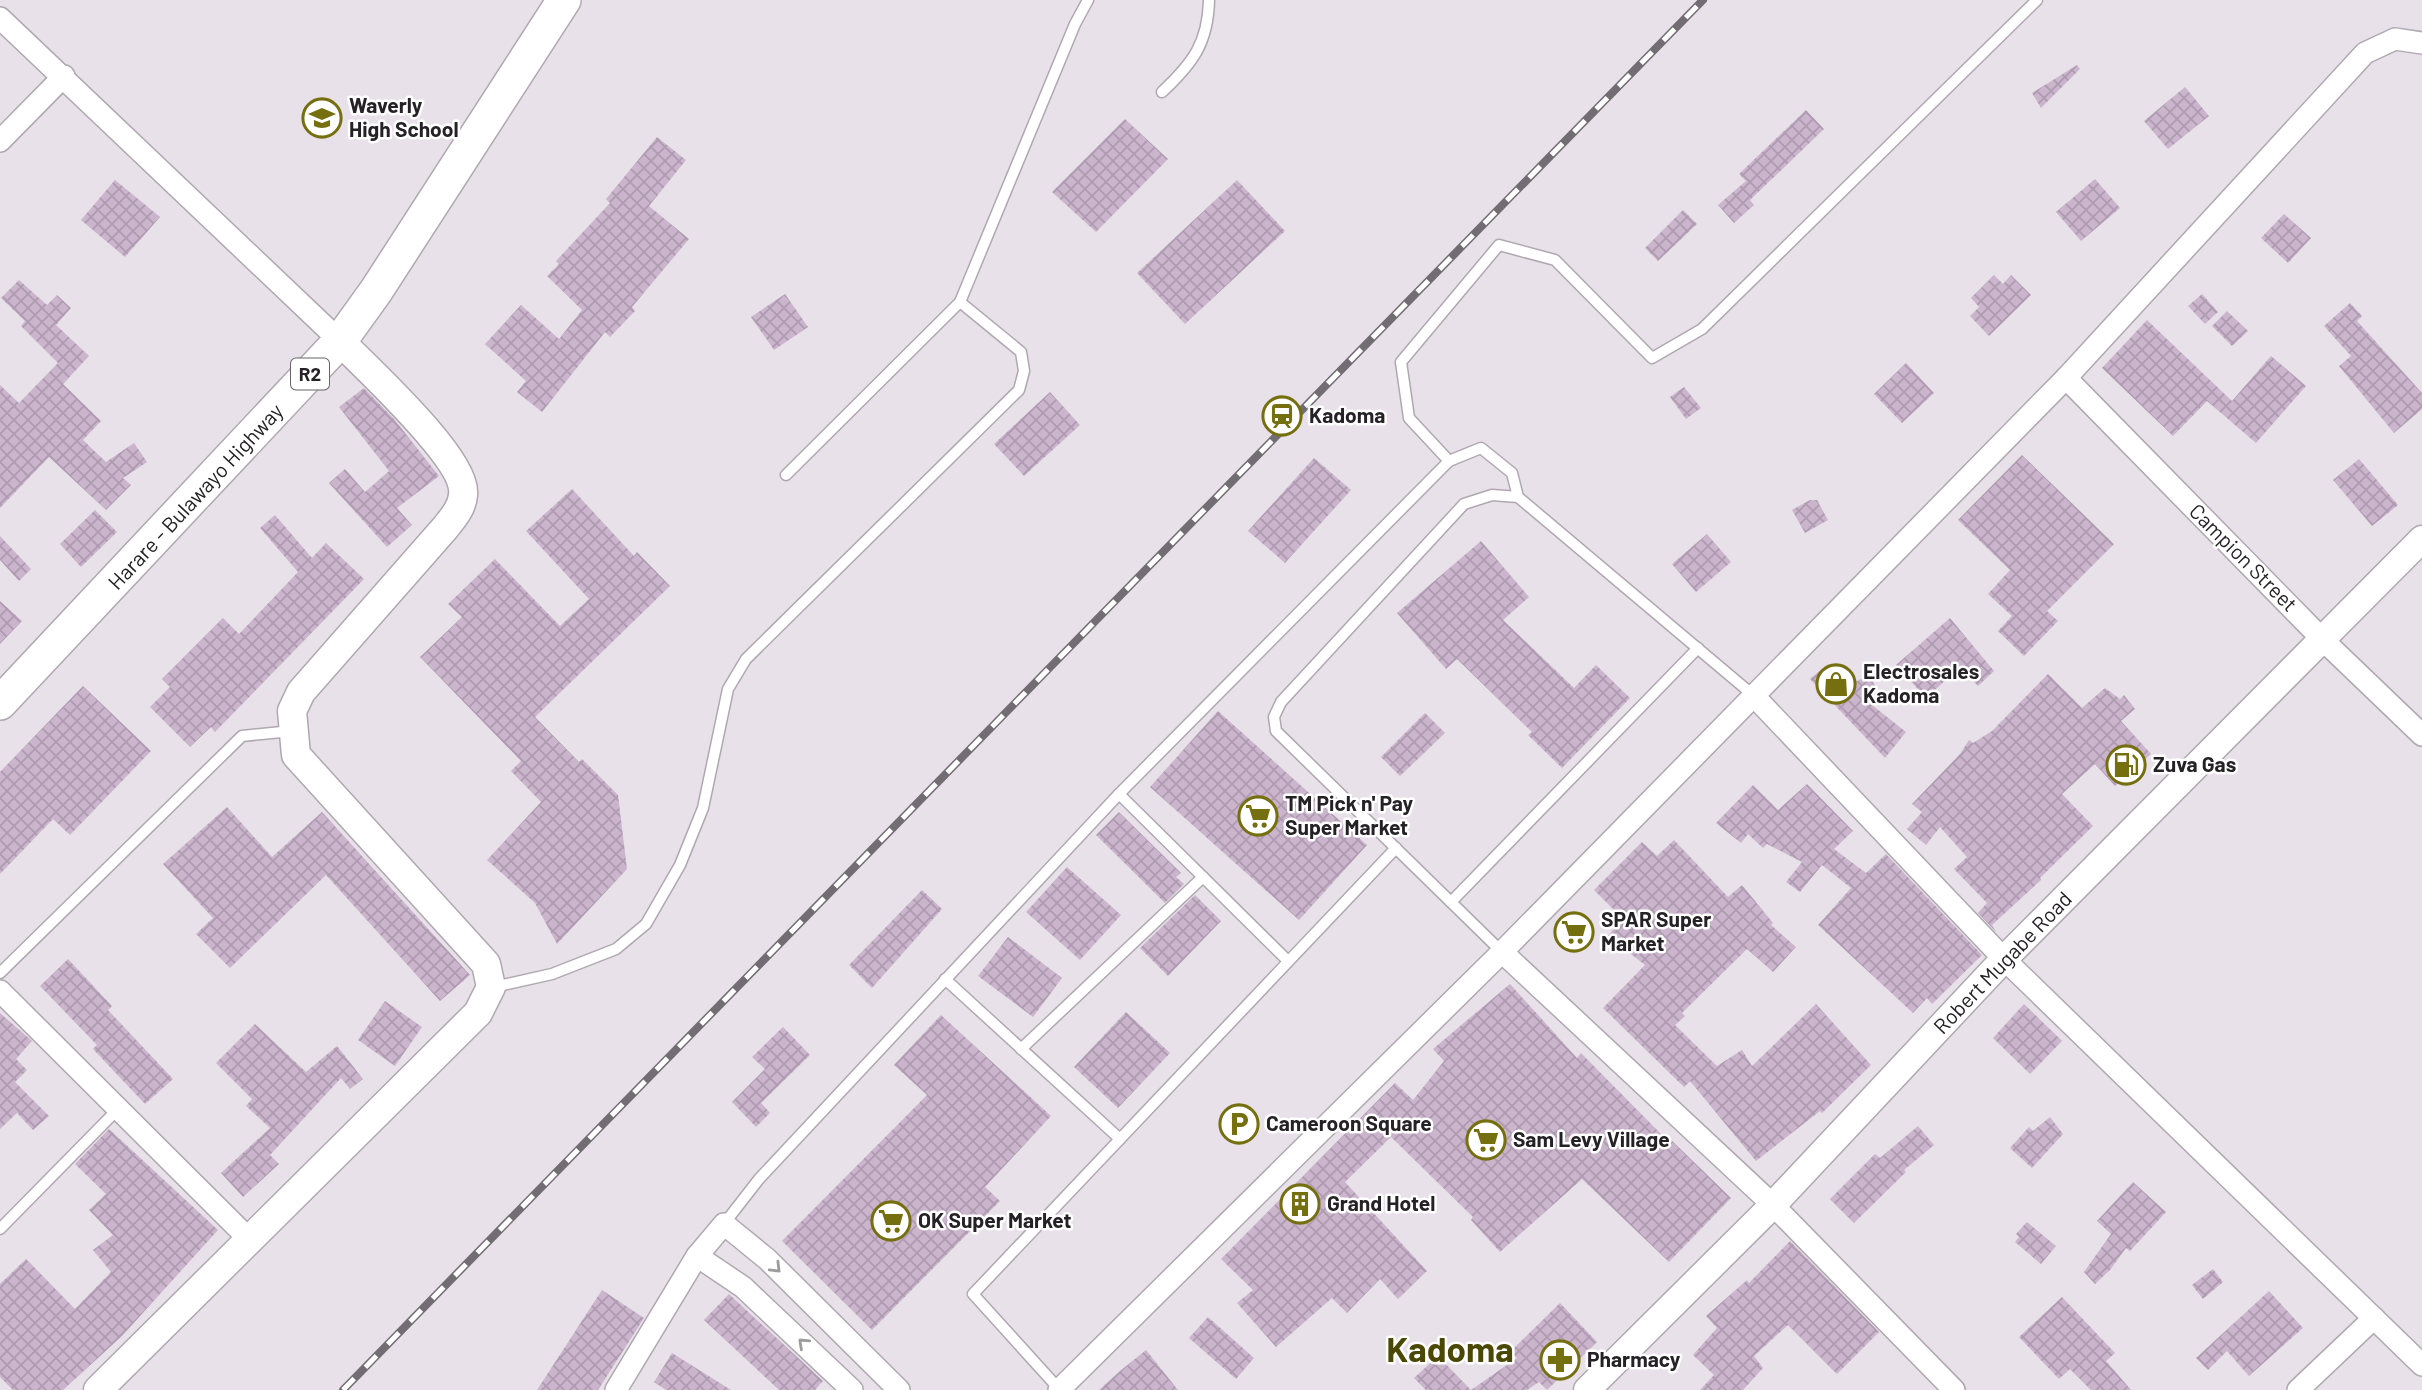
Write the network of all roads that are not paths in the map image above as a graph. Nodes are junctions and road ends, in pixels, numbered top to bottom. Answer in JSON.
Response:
{"nodes":[{"id":1,"x":564,"y":0,"type":"edge"},
{"id":2,"x":1088,"y":0,"type":"edge"},
{"id":3,"x":1209,"y":0,"type":"edge"},
{"id":4,"x":2037,"y":0,"type":"edge"},
{"id":5,"x":0,"y":18,"type":"edge"},
{"id":6,"x":2422,"y":43,"type":"edge"},
{"id":7,"x":64,"y":76,"type":"junction"},
{"id":8,"x":1163,"y":92,"type":"dead end"},
{"id":9,"x":0,"y":141,"type":"edge"},
{"id":10,"x":960,"y":302,"type":"junction"},
{"id":11,"x":340,"y":341,"type":"junction"},
{"id":12,"x":2066,"y":379,"type":"junction"},
{"id":13,"x":1449,"y":461,"type":"junction"},
{"id":14,"x":786,"y":475,"type":"dead end"},
{"id":15,"x":1518,"y":497,"type":"junction"},
{"id":16,"x":2422,"y":539,"type":"edge"},
{"id":17,"x":2323,"y":640,"type":"junction"},
{"id":18,"x":1698,"y":648,"type":"junction"},
{"id":19,"x":1753,"y":695,"type":"junction"},
{"id":20,"x":0,"y":703,"type":"edge"},
{"id":21,"x":292,"y":732,"type":"junction"},
{"id":22,"x":2422,"y":735,"type":"edge"},
{"id":23,"x":1119,"y":794,"type":"junction"},
{"id":24,"x":1396,"y":848,"type":"junction"},
{"id":25,"x":1203,"y":877,"type":"junction"},
{"id":26,"x":1451,"y":902,"type":"junction"},
{"id":27,"x":1502,"y":951,"type":"junction"},
{"id":28,"x":2004,"y":959,"type":"junction"},
{"id":29,"x":1288,"y":961,"type":"junction"},
{"id":30,"x":0,"y":973,"type":"edge"},
{"id":31,"x":945,"y":979,"type":"junction"},
{"id":32,"x":491,"y":987,"type":"junction"},
{"id":33,"x":0,"y":991,"type":"edge"},
{"id":34,"x":1021,"y":1049,"type":"junction"},
{"id":35,"x":118,"y":1109,"type":"junction"},
{"id":36,"x":1120,"y":1139,"type":"junction"},
{"id":37,"x":1773,"y":1205,"type":"junction"},
{"id":38,"x":724,"y":1224,"type":"junction"},
{"id":39,"x":0,"y":1229,"type":"edge"},
{"id":40,"x":248,"y":1239,"type":"junction"},
{"id":41,"x":696,"y":1256,"type":"junction"},
{"id":42,"x":2374,"y":1318,"type":"junction"},
{"id":43,"x":2422,"y":1365,"type":"edge"},
{"id":44,"x":98,"y":1390,"type":"edge"},
{"id":45,"x":616,"y":1390,"type":"edge"},
{"id":46,"x":852,"y":1390,"type":"edge"},
{"id":47,"x":899,"y":1390,"type":"edge"},
{"id":48,"x":1059,"y":1390,"type":"edge"},
{"id":49,"x":1587,"y":1390,"type":"edge"},
{"id":50,"x":1954,"y":1390,"type":"edge"},
{"id":51,"x":2298,"y":1390,"type":"edge"}],
"edges":[{"from":1,"to":11,"type":"highway","name":"Harare - Bulawayo Highway","number":"R2"},
{"from":2,"to":10,"type":"lane"},
{"from":3,"to":8,"type":"lane"},
{"from":4,"to":13,"type":"lane"},
{"from":5,"to":7,"type":"street"},
{"from":6,"to":12,"type":"street"},
{"from":7,"to":9,"type":"street"},
{"from":7,"to":11,"type":"street"},
{"from":10,"to":14,"type":"lane"},
{"from":10,"to":32,"type":"lane"},
{"from":11,"to":20,"type":"highway","name":"Harare - Bulawayo Highway","number":"R2"},
{"from":11,"to":21,"type":"main road"},
{"from":12,"to":17,"type":"street","name":"Campion Street"},
{"from":12,"to":19,"type":"street"},
{"from":13,"to":15,"type":"lane"},
{"from":13,"to":23,"type":"lane"},
{"from":15,"to":18,"type":"lane"},
{"from":15,"to":24,"type":"lane"},
{"from":16,"to":17,"type":"street","name":"Robert Mugabe Road"},
{"from":17,"to":22,"type":"street","name":"Campion Street"},
{"from":17,"to":28,"type":"street","name":"Robert Mugabe Road"},
{"from":18,"to":19,"type":"lane"},
{"from":18,"to":26,"type":"lane"},
{"from":19,"to":27,"type":"street"},
{"from":19,"to":28,"type":"street"},
{"from":21,"to":30,"type":"lane"},
{"from":21,"to":32,"type":"main road"},
{"from":23,"to":25,"type":"lane"},
{"from":23,"to":31,"type":"lane"},
{"from":24,"to":26,"type":"lane"},
{"from":24,"to":29,"type":"lane"},
{"from":25,"to":29,"type":"lane"},
{"from":25,"to":34,"type":"lane"},
{"from":26,"to":27,"type":"lane"},
{"from":27,"to":37,"type":"street"},
{"from":27,"to":48,"type":"street"},
{"from":28,"to":37,"type":"street","name":"Robert Mugabe Road"},
{"from":28,"to":42,"type":"street"},
{"from":29,"to":36,"type":"lane"},
{"from":31,"to":34,"type":"lane"},
{"from":31,"to":38,"type":"lane"},
{"from":32,"to":40,"type":"main road"},
{"from":33,"to":35,"type":"street"},
{"from":34,"to":36,"type":"lane"},
{"from":35,"to":39,"type":"lane"},
{"from":35,"to":40,"type":"street"},
{"from":36,"to":48,"type":"lane"},
{"from":37,"to":49,"type":"street","name":"Robert Mugabe Road"},
{"from":37,"to":50,"type":"street"},
{"from":38,"to":41,"type":"street"},
{"from":38,"to":47,"type":"street","one_way":true},
{"from":40,"to":44,"type":"main road"},
{"from":41,"to":45,"type":"street"},
{"from":46,"to":41,"type":"street","one_way":true},
{"from":42,"to":43,"type":"street"},
{"from":42,"to":51,"type":"street"}]}
